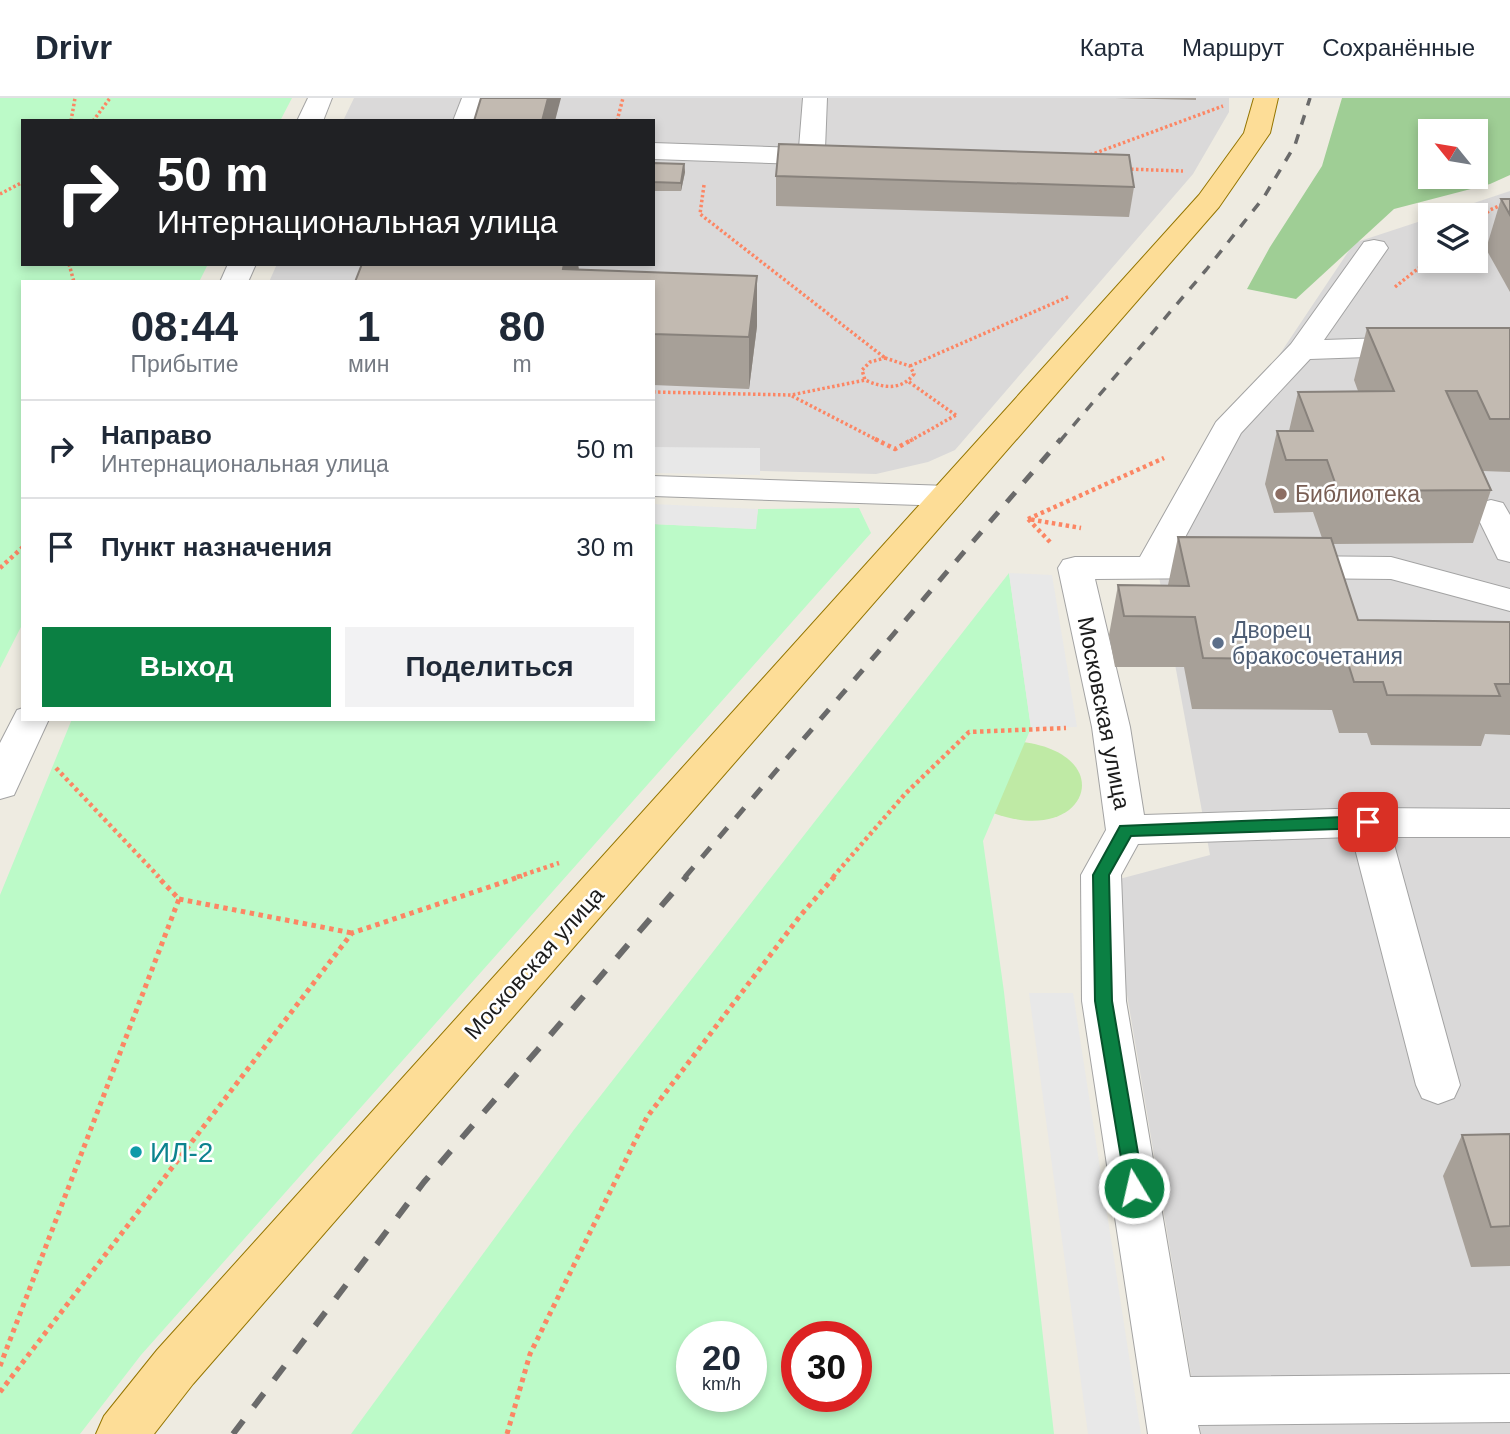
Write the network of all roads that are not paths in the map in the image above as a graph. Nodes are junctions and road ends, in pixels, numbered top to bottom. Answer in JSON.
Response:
{"nodes":[{"id":1,"x":320,"y":98,"type":"edge"},
{"id":2,"x":474,"y":98,"type":"edge"},
{"id":3,"x":816,"y":98,"type":"edge"},
{"id":4,"x":1266,"y":98,"type":"edge"},
{"id":5,"x":311,"y":119,"type":"edge"},
{"id":6,"x":467,"y":119,"type":"edge"},
{"id":7,"x":655,"y":151,"type":"edge"},
{"id":8,"x":812,"y":156,"type":"junction"},
{"id":9,"x":854,"y":158,"type":"edge"},
{"id":10,"x":1374,"y":248,"type":"dead end"},
{"id":11,"x":1510,"y":343,"type":"edge"},
{"id":12,"x":1303,"y":349,"type":"junction"},
{"id":13,"x":655,"y":486,"type":"edge"},
{"id":14,"x":949,"y":496,"type":"junction"},
{"id":15,"x":1491,"y":510,"type":"dead end"},
{"id":16,"x":1510,"y":551,"type":"edge"},
{"id":17,"x":1153,"y":567,"type":"junction"},
{"id":18,"x":1510,"y":600,"type":"edge"},
{"id":19,"x":29,"y":721,"type":"edge"},
{"id":20,"x":0,"y":785,"type":"edge"},
{"id":21,"x":1368,"y":822,"type":"junction"},
{"id":22,"x":1510,"y":823,"type":"edge"},
{"id":23,"x":1126,"y":830,"type":"junction"},
{"id":24,"x":1438,"y":1084,"type":"dead end"},
{"id":25,"x":1510,"y":1398,"type":"edge"},
{"id":26,"x":1171,"y":1417,"type":"edge"},
{"id":27,"x":122,"y":1434,"type":"edge"}],
"edges":[{"from":1,"to":5,"type":"street"},
{"from":2,"to":6,"type":"street"},
{"from":3,"to":8,"type":"street"},
{"from":4,"to":14,"type":"main road","name":"Московская улица"},
{"from":7,"to":8,"type":"street"},
{"from":8,"to":9,"type":"street"},
{"from":10,"to":12,"type":"street"},
{"from":11,"to":12,"type":"street"},
{"from":12,"to":17,"type":"street"},
{"from":13,"to":14,"type":"street"},
{"from":14,"to":27,"type":"main road","name":"Московская улица"},
{"from":15,"to":16,"type":"street"},
{"from":17,"to":18,"type":"street"},
{"from":17,"to":23,"type":"street","name":"Московская улица"},
{"from":19,"to":20,"type":"street"},
{"from":21,"to":22,"type":"street"},
{"from":21,"to":23,"type":"street"},
{"from":21,"to":24,"type":"street"},
{"from":23,"to":26,"type":"street","name":"Московская улица"},
{"from":25,"to":26,"type":"street"}]}
